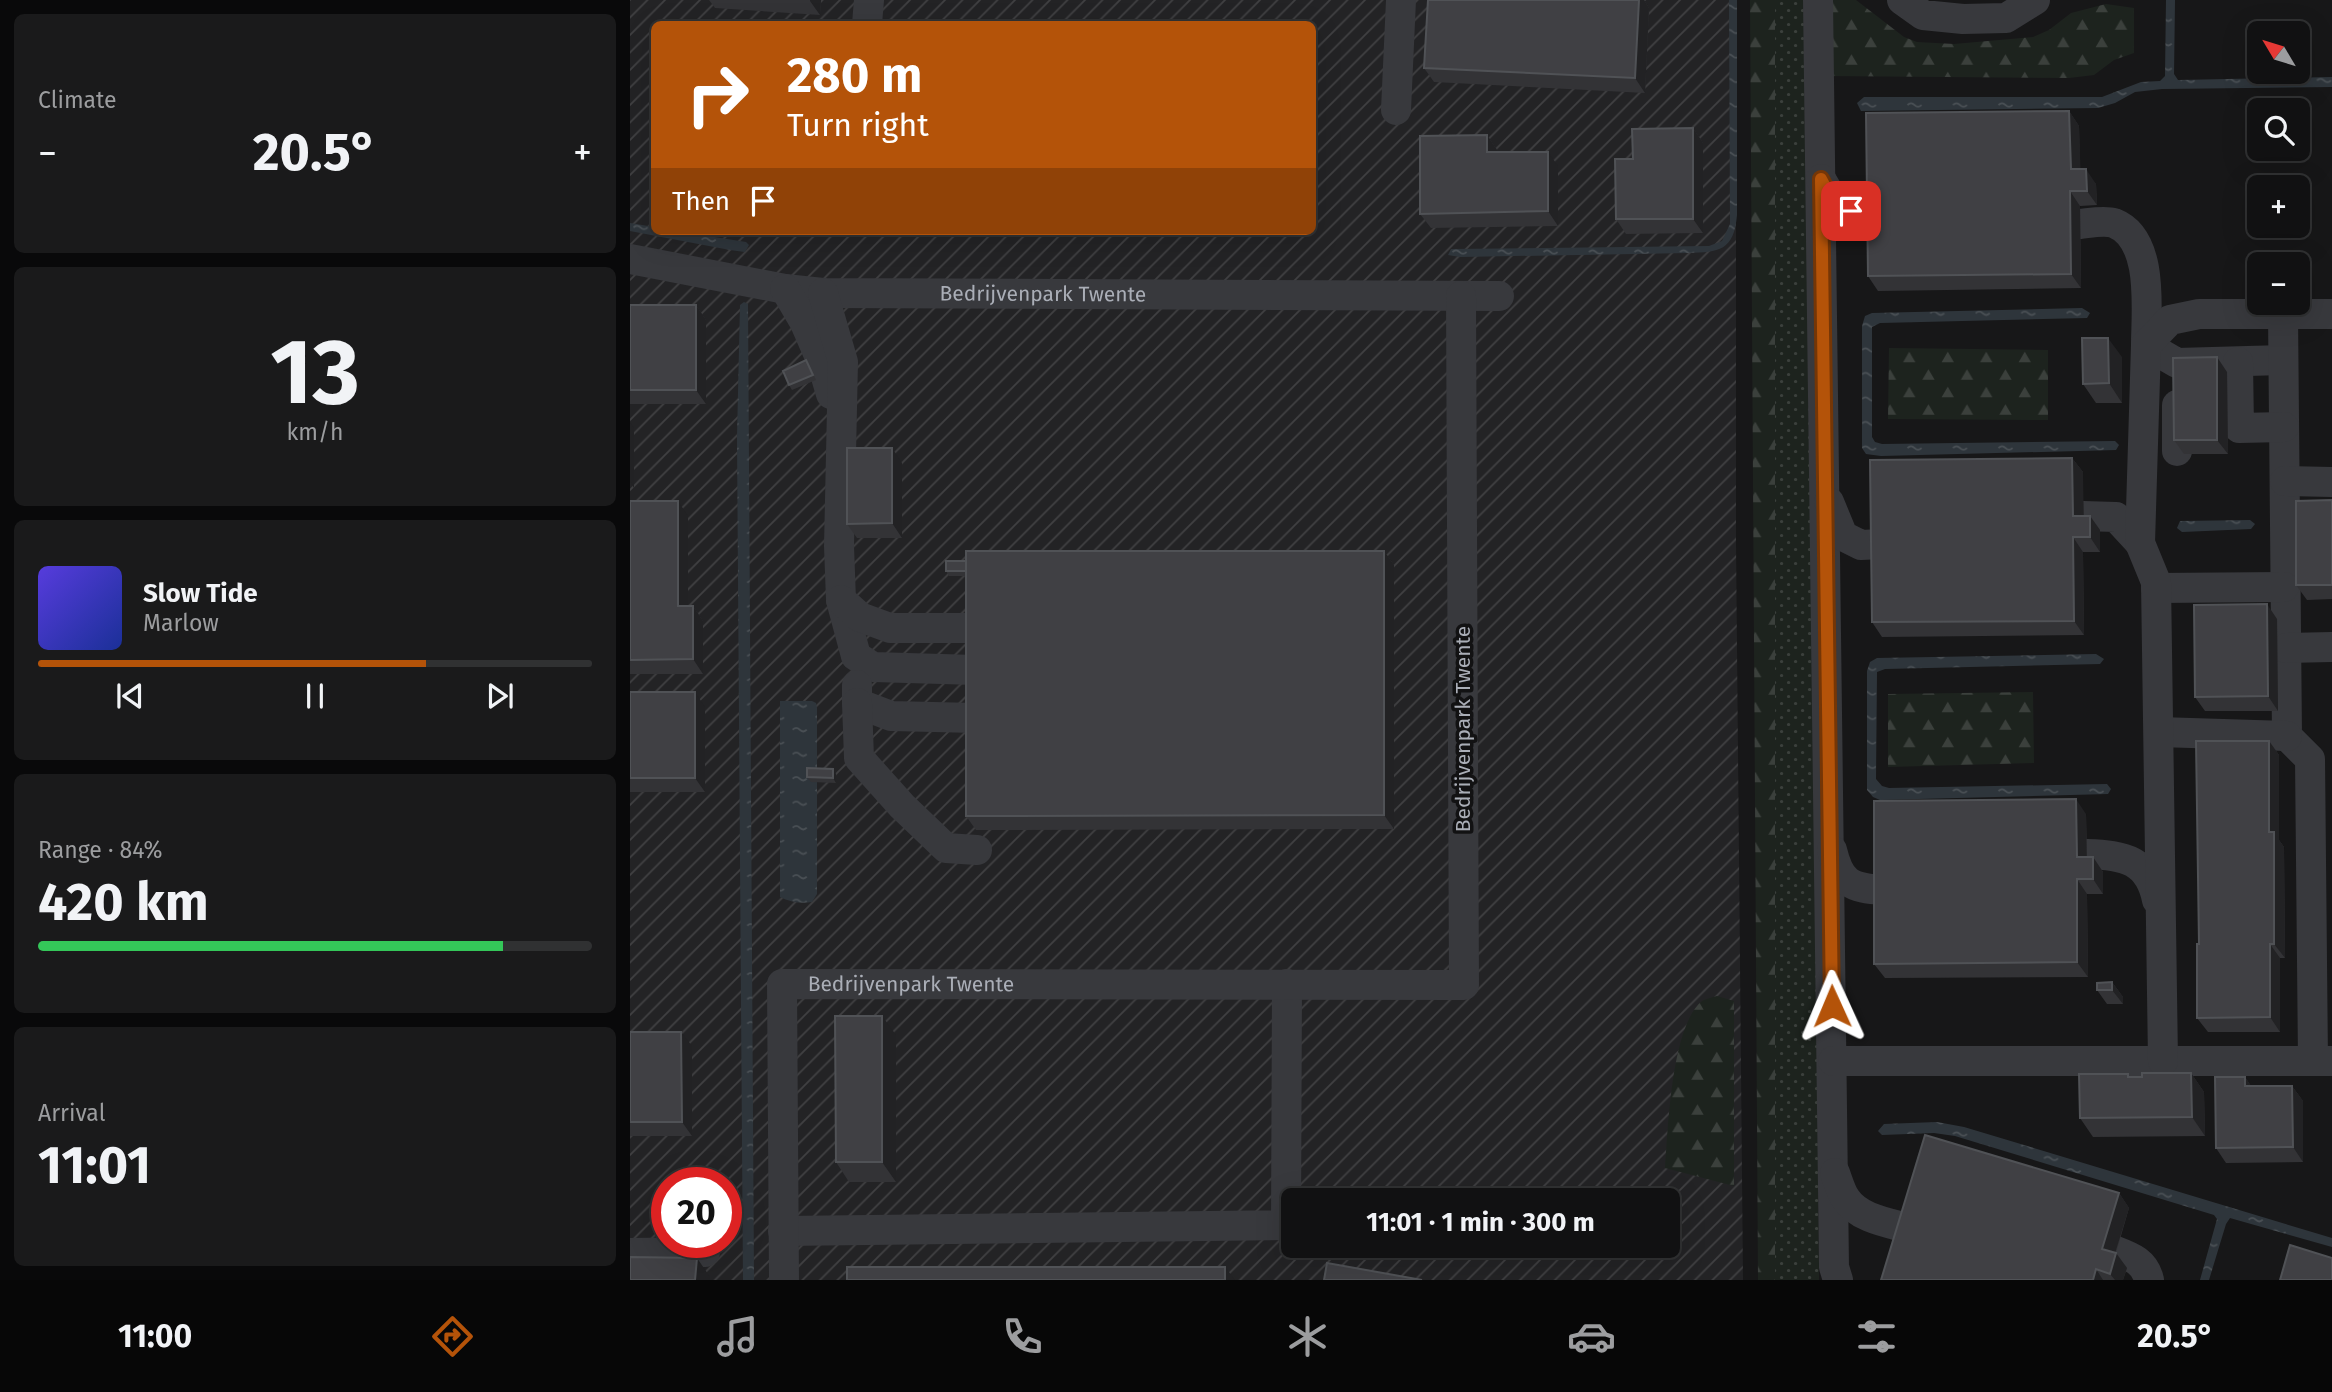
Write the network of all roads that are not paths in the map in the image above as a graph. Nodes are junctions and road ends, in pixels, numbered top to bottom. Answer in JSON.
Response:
{"nodes":[{"id":1,"x":869,"y":0,"type":"edge"},
{"id":2,"x":1401,"y":0,"type":"edge"},
{"id":3,"x":1818,"y":0,"type":"edge"},
{"id":4,"x":1902,"y":0,"type":"edge"},
{"id":5,"x":2035,"y":0,"type":"edge"},
{"id":6,"x":867,"y":21,"type":"edge"},
{"id":7,"x":1396,"y":110,"type":"dead end"},
{"id":8,"x":1821,"y":179,"type":"junction"},
{"id":9,"x":1878,"y":211,"type":"edge"},
{"id":10,"x":2080,"y":224,"type":"dead end"},
{"id":11,"x":630,"y":259,"type":"edge"},
{"id":12,"x":785,"y":289,"type":"junction"},
{"id":13,"x":823,"y":293,"type":"junction"},
{"id":14,"x":1461,"y":296,"type":"junction"},
{"id":15,"x":1499,"y":296,"type":"dead end"},
{"id":16,"x":2247,"y":314,"type":"edge"},
{"id":17,"x":2310,"y":314,"type":"edge"},
{"id":18,"x":2332,"y":314,"type":"edge"},
{"id":19,"x":2283,"y":315,"type":"edge"},
{"id":20,"x":2146,"y":345,"type":"junction"},
{"id":21,"x":2283,"y":360,"type":"junction"},
{"id":22,"x":2238,"y":362,"type":"junction"},
{"id":23,"x":2177,"y":363,"type":"junction"},
{"id":24,"x":841,"y":424,"type":"junction"},
{"id":25,"x":2284,"y":428,"type":"junction"},
{"id":26,"x":2177,"y":451,"type":"edge"},
{"id":27,"x":2284,"y":481,"type":"junction"},
{"id":28,"x":2332,"y":481,"type":"edge"},
{"id":29,"x":1825,"y":485,"type":"junction"},
{"id":30,"x":2083,"y":516,"type":"edge"},
{"id":31,"x":2140,"y":543,"type":"junction"},
{"id":32,"x":1881,"y":544,"type":"edge"},
{"id":33,"x":2284,"y":587,"type":"junction"},
{"id":34,"x":2156,"y":588,"type":"junction"},
{"id":35,"x":841,"y":600,"type":"junction"},
{"id":36,"x":976,"y":628,"type":"edge"},
{"id":37,"x":2332,"y":647,"type":"edge"},
{"id":38,"x":2286,"y":648,"type":"junction"},
{"id":39,"x":856,"y":656,"type":"junction"},
{"id":40,"x":976,"y":670,"type":"edge"},
{"id":41,"x":857,"y":703,"type":"junction"},
{"id":42,"x":976,"y":718,"type":"edge"},
{"id":43,"x":2159,"y":732,"type":"junction"},
{"id":44,"x":2287,"y":736,"type":"junction"},
{"id":45,"x":2321,"y":816,"type":"edge"},
{"id":46,"x":1830,"y":843,"type":"junction"},
{"id":47,"x":977,"y":850,"type":"dead end"},
{"id":48,"x":2087,"y":854,"type":"edge"},
{"id":49,"x":1884,"y":890,"type":"edge"},
{"id":50,"x":2161,"y":918,"type":"junction"},
{"id":51,"x":1287,"y":984,"type":"junction"},
{"id":52,"x":1833,"y":1061,"type":"junction"},
{"id":53,"x":2163,"y":1061,"type":"junction"},
{"id":54,"x":2322,"y":1061,"type":"edge"},
{"id":55,"x":1834,"y":1170,"type":"junction"},
{"id":56,"x":1911,"y":1229,"type":"edge"},
{"id":57,"x":783,"y":1231,"type":"junction"},
{"id":58,"x":2116,"y":1251,"type":"edge"},
{"id":59,"x":630,"y":1253,"type":"edge"},
{"id":60,"x":651,"y":1253,"type":"edge"},
{"id":61,"x":784,"y":1280,"type":"edge"},
{"id":62,"x":1838,"y":1280,"type":"edge"},
{"id":63,"x":2148,"y":1280,"type":"edge"}],
"edges":[{"from":1,"to":6,"type":"street"},
{"from":2,"to":7,"type":"street"},
{"from":3,"to":8,"type":"street"},
{"from":4,"to":5,"type":"street"},
{"from":8,"to":9,"type":"street"},
{"from":8,"to":29,"type":"street"},
{"from":10,"to":20,"type":"street"},
{"from":11,"to":12,"type":"street","name":"Bedrijvenpark Twente"},
{"from":12,"to":13,"type":"street","name":"Bedrijvenpark Twente"},
{"from":12,"to":24,"type":"street"},
{"from":13,"to":14,"type":"street","name":"Bedrijvenpark Twente"},
{"from":13,"to":24,"type":"street"},
{"from":14,"to":15,"type":"street","name":"Bedrijvenpark Twente"},
{"from":14,"to":51,"type":"street","name":"Bedrijvenpark Twente"},
{"from":16,"to":20,"type":"street"},
{"from":17,"to":18,"type":"street"},
{"from":19,"to":21,"type":"street"},
{"from":20,"to":23,"type":"street"},
{"from":20,"to":31,"type":"street"},
{"from":21,"to":22,"type":"street"},
{"from":21,"to":25,"type":"street"},
{"from":22,"to":23,"type":"street"},
{"from":22,"to":25,"type":"street"},
{"from":23,"to":26,"type":"street"},
{"from":24,"to":35,"type":"street"},
{"from":25,"to":27,"type":"street"},
{"from":27,"to":28,"type":"street"},
{"from":27,"to":33,"type":"street"},
{"from":29,"to":32,"type":"street"},
{"from":29,"to":46,"type":"street"},
{"from":30,"to":31,"type":"street"},
{"from":31,"to":34,"type":"street"},
{"from":33,"to":34,"type":"street"},
{"from":33,"to":38,"type":"street"},
{"from":34,"to":43,"type":"street"},
{"from":35,"to":36,"type":"street"},
{"from":35,"to":39,"type":"street"},
{"from":37,"to":38,"type":"street"},
{"from":38,"to":44,"type":"street"},
{"from":39,"to":40,"type":"street"},
{"from":39,"to":41,"type":"street"},
{"from":41,"to":42,"type":"street"},
{"from":41,"to":47,"type":"street"},
{"from":43,"to":44,"type":"street"},
{"from":43,"to":50,"type":"street"},
{"from":44,"to":45,"type":"street"},
{"from":45,"to":54,"type":"street"},
{"from":46,"to":49,"type":"street"},
{"from":46,"to":52,"type":"street"},
{"from":48,"to":50,"type":"street"},
{"from":50,"to":53,"type":"street"},
{"from":51,"to":57,"type":"street"},
{"from":51,"to":57,"type":"street","name":"Bedrijvenpark Twente"},
{"from":52,"to":53,"type":"street"},
{"from":52,"to":55,"type":"street"},
{"from":53,"to":54,"type":"street"},
{"from":55,"to":56,"type":"street"},
{"from":55,"to":62,"type":"street"},
{"from":57,"to":61,"type":"street","name":"Bedrijvenpark Twente"},
{"from":58,"to":63,"type":"street"},
{"from":59,"to":60,"type":"street"}]}
